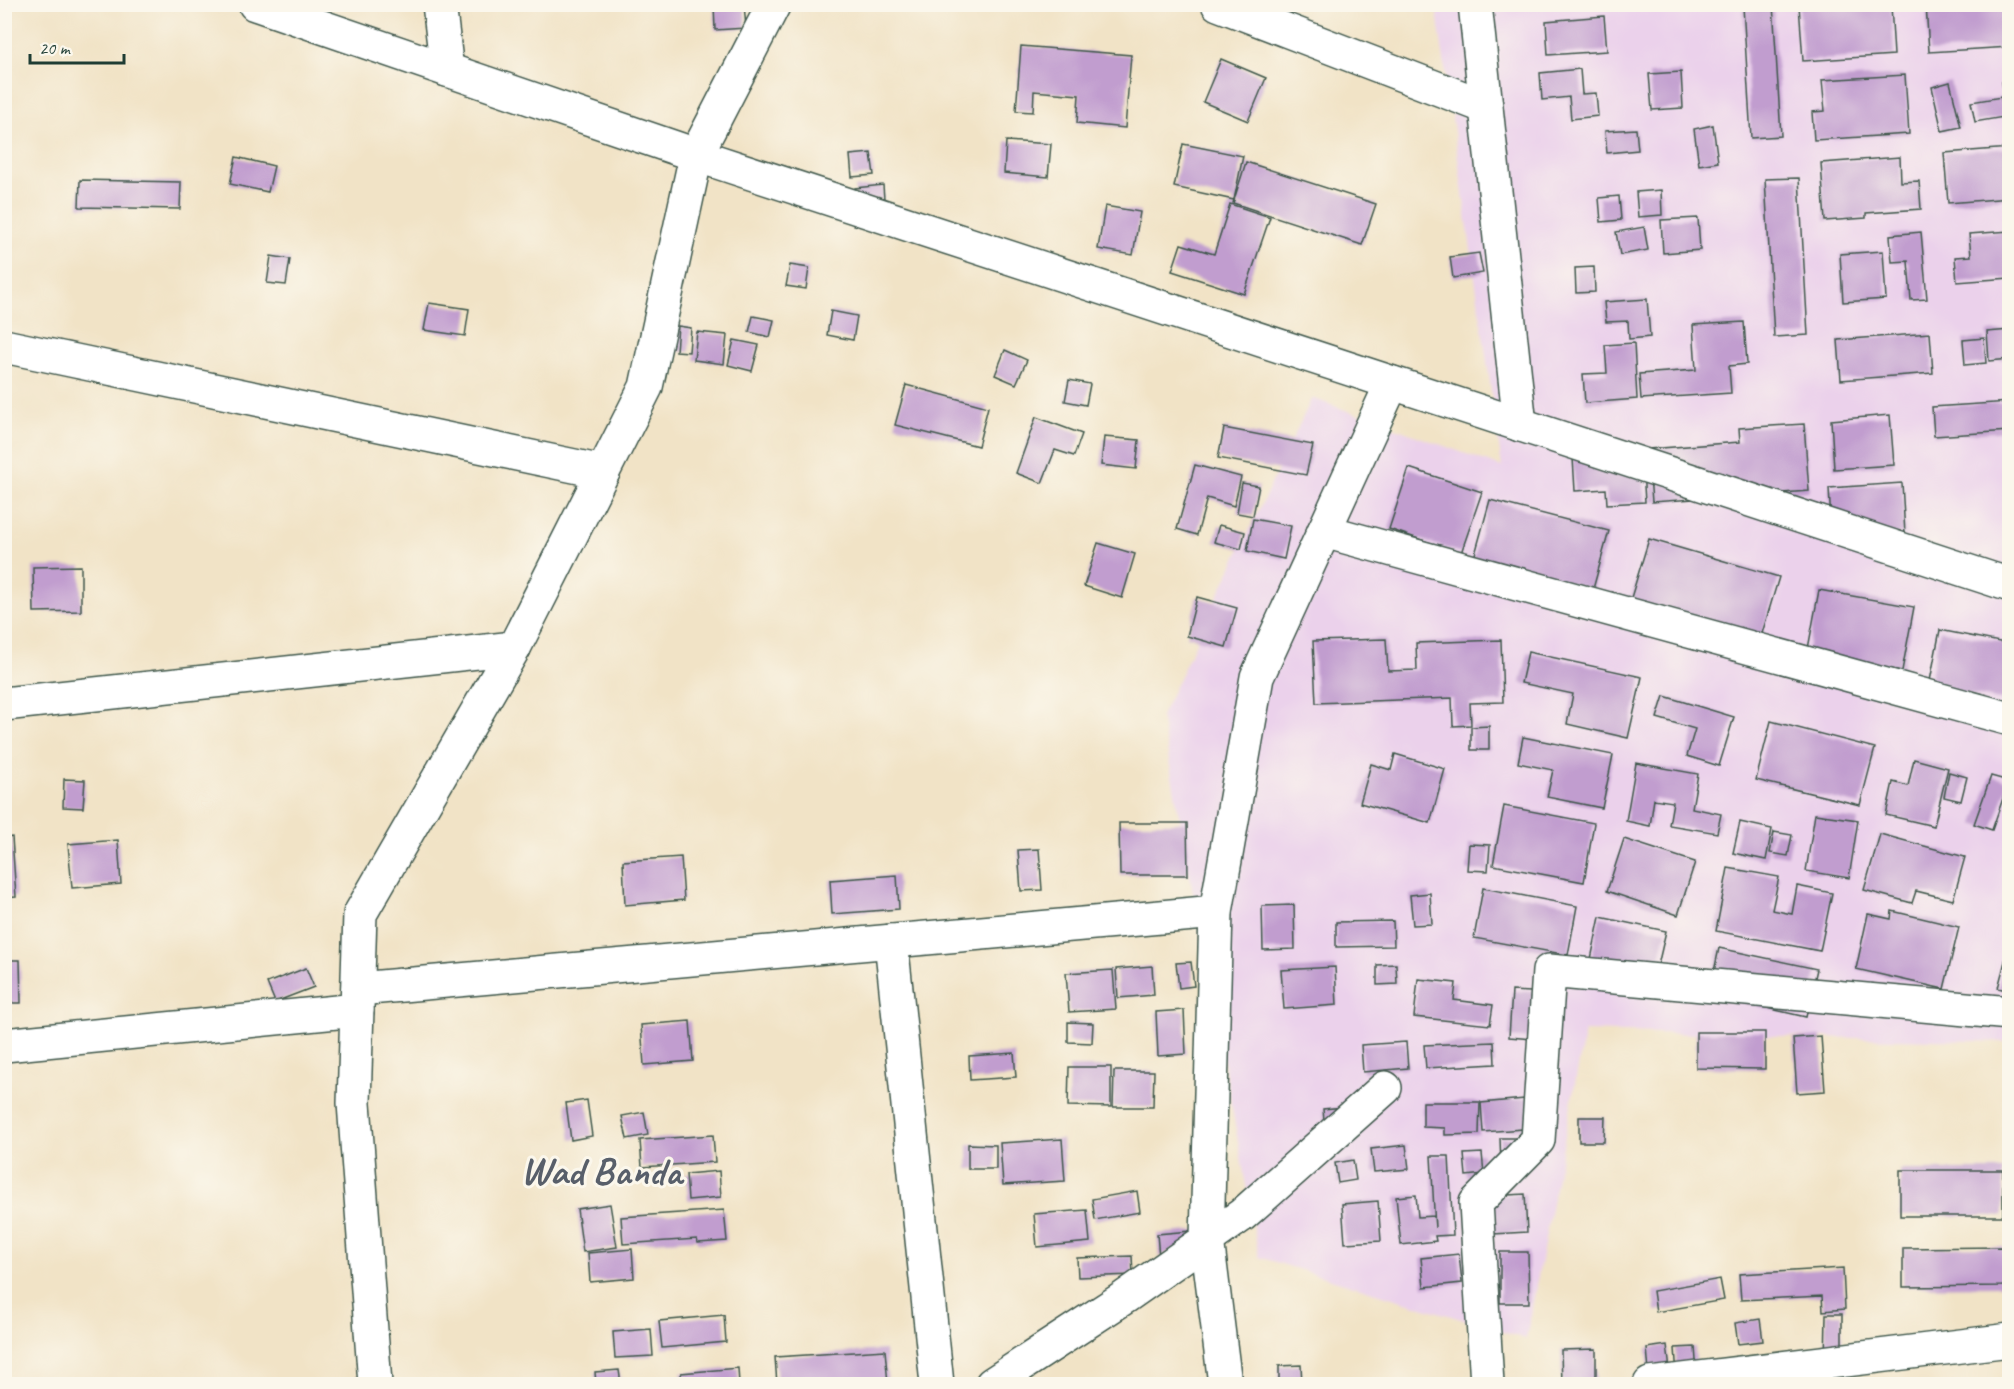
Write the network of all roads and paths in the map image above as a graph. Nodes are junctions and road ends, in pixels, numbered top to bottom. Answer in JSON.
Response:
{"nodes":[{"id":1,"x":255,"y":4,"type":"edge"},
{"id":2,"x":439,"y":4,"type":"edge"},
{"id":3,"x":774,"y":4,"type":"edge"},
{"id":4,"x":1218,"y":4,"type":"edge"},
{"id":5,"x":1475,"y":4,"type":"edge"},
{"id":6,"x":447,"y":70,"type":"junction"},
{"id":7,"x":1486,"y":107,"type":"junction"},
{"id":8,"x":696,"y":155,"type":"junction"},
{"id":9,"x":4,"y":346,"type":"edge"},
{"id":10,"x":1392,"y":383,"type":"junction"},
{"id":11,"x":1520,"y":424,"type":"junction"},
{"id":12,"x":603,"y":472,"type":"junction"},
{"id":13,"x":1324,"y":531,"type":"junction"},
{"id":14,"x":2010,"y":585,"type":"edge"},
{"id":15,"x":514,"y":648,"type":"junction"},
{"id":16,"x":4,"y":704,"type":"edge"},
{"id":17,"x":2010,"y":719,"type":"edge"},
{"id":18,"x":1216,"y":912,"type":"junction"},
{"id":19,"x":891,"y":941,"type":"junction"},
{"id":20,"x":357,"y":999,"type":"junction"},
{"id":21,"x":2010,"y":1013,"type":"edge"},
{"id":22,"x":4,"y":1045,"type":"edge"},
{"id":23,"x":1385,"y":1088,"type":"dead end"},
{"id":24,"x":1207,"y":1239,"type":"junction"},
{"id":25,"x":2010,"y":1340,"type":"edge"},
{"id":26,"x":1783,"y":1376,"type":"edge"},
{"id":27,"x":375,"y":1384,"type":"edge"},
{"id":28,"x":937,"y":1384,"type":"edge"},
{"id":29,"x":992,"y":1384,"type":"edge"},
{"id":30,"x":1225,"y":1384,"type":"edge"},
{"id":31,"x":1487,"y":1384,"type":"edge"},
{"id":32,"x":1650,"y":1384,"type":"edge"}],
"edges":[{"from":1,"to":6,"type":"street"},
{"from":2,"to":6,"type":"street"},
{"from":3,"to":8,"type":"street"},
{"from":4,"to":7,"type":"street"},
{"from":5,"to":7,"type":"street"},
{"from":6,"to":8,"type":"street"},
{"from":7,"to":11,"type":"street"},
{"from":8,"to":10,"type":"street"},
{"from":8,"to":12,"type":"street"},
{"from":9,"to":12,"type":"street"},
{"from":10,"to":11,"type":"street"},
{"from":10,"to":13,"type":"street"},
{"from":11,"to":14,"type":"street"},
{"from":12,"to":15,"type":"street"},
{"from":13,"to":17,"type":"street"},
{"from":13,"to":18,"type":"street"},
{"from":15,"to":16,"type":"street"},
{"from":15,"to":20,"type":"street"},
{"from":18,"to":19,"type":"street"},
{"from":18,"to":24,"type":"street"},
{"from":19,"to":20,"type":"street"},
{"from":19,"to":28,"type":"street"},
{"from":20,"to":22,"type":"street"},
{"from":20,"to":27,"type":"street"},
{"from":21,"to":31,"type":"street"},
{"from":23,"to":24,"type":"street"},
{"from":24,"to":29,"type":"street"},
{"from":24,"to":30,"type":"street"},
{"from":25,"to":26,"type":"street"},
{"from":26,"to":32,"type":"street"}]}
